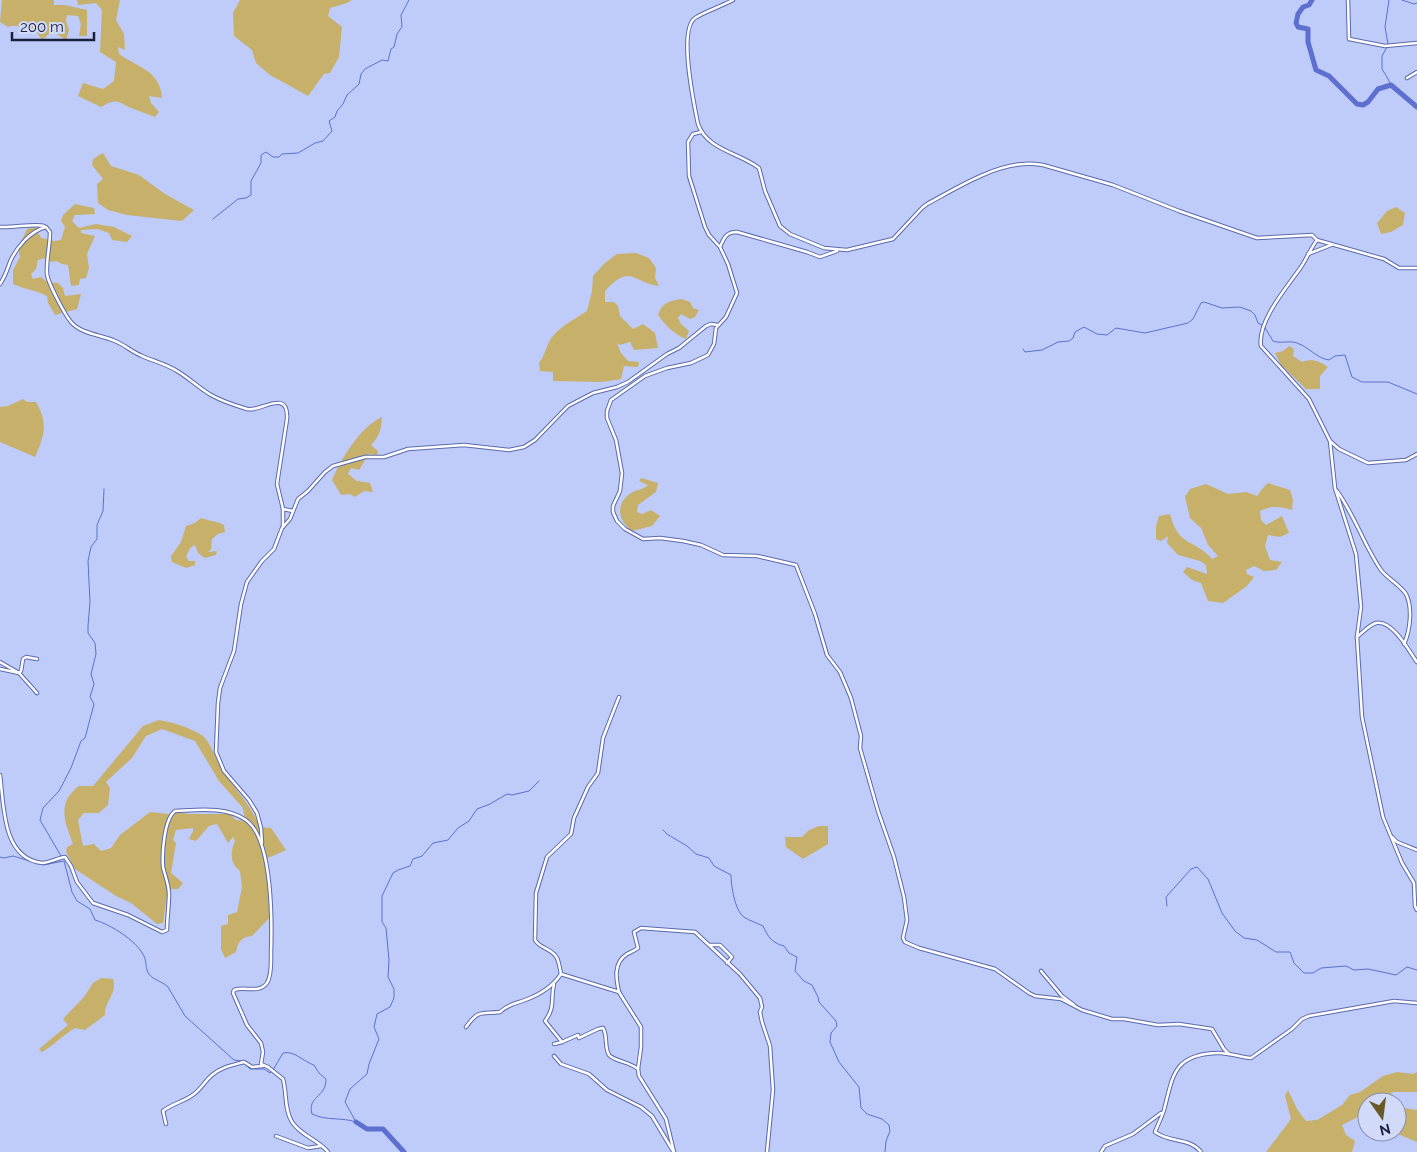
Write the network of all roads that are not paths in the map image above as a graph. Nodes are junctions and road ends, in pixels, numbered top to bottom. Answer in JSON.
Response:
{"nodes":[{"id":1,"x":733,"y":0,"type":"edge"},
{"id":2,"x":1348,"y":0,"type":"edge"},
{"id":3,"x":1417,"y":43,"type":"edge"},
{"id":4,"x":1417,"y":72,"type":"edge"},
{"id":5,"x":1407,"y":78,"type":"dead end"},
{"id":6,"x":701,"y":132,"type":"junction"},
{"id":7,"x":0,"y":227,"type":"edge"},
{"id":8,"x":46,"y":227,"type":"junction"},
{"id":9,"x":1317,"y":240,"type":"junction"},
{"id":10,"x":1332,"y":244,"type":"junction"},
{"id":11,"x":720,"y":247,"type":"junction"},
{"id":12,"x":839,"y":250,"type":"junction"},
{"id":13,"x":1307,"y":255,"type":"junction"},
{"id":14,"x":1417,"y":268,"type":"edge"},
{"id":15,"x":0,"y":284,"type":"edge"},
{"id":16,"x":718,"y":324,"type":"junction"},
{"id":17,"x":1330,"y":441,"type":"junction"},
{"id":18,"x":1417,"y":454,"type":"edge"},
{"id":19,"x":1336,"y":488,"type":"junction"},
{"id":20,"x":283,"y":508,"type":"junction"},
{"id":21,"x":293,"y":511,"type":"junction"},
{"id":22,"x":282,"y":528,"type":"junction"},
{"id":23,"x":1357,"y":637,"type":"junction"},
{"id":24,"x":1404,"y":644,"type":"junction"},
{"id":25,"x":36,"y":658,"type":"dead end"},
{"id":26,"x":0,"y":662,"type":"edge"},
{"id":27,"x":1417,"y":662,"type":"edge"},
{"id":28,"x":0,"y":669,"type":"edge"},
{"id":29,"x":19,"y":673,"type":"junction"},
{"id":30,"x":37,"y":693,"type":"dead end"},
{"id":31,"x":619,"y":697,"type":"dead end"},
{"id":32,"x":0,"y":775,"type":"edge"},
{"id":33,"x":1390,"y":835,"type":"junction"},
{"id":34,"x":262,"y":845,"type":"junction"},
{"id":35,"x":1417,"y":850,"type":"edge"},
{"id":36,"x":1417,"y":910,"type":"edge"},
{"id":37,"x":710,"y":945,"type":"junction"},
{"id":38,"x":727,"y":963,"type":"junction"},
{"id":39,"x":1041,"y":971,"type":"dead end"},
{"id":40,"x":561,"y":974,"type":"junction"},
{"id":41,"x":554,"y":984,"type":"junction"},
{"id":42,"x":618,"y":992,"type":"junction"},
{"id":43,"x":1417,"y":1003,"type":"edge"},
{"id":44,"x":1074,"y":1005,"type":"junction"},
{"id":45,"x":466,"y":1027,"type":"dead end"},
{"id":46,"x":562,"y":1042,"type":"junction"},
{"id":47,"x":554,"y":1044,"type":"dead end"},
{"id":48,"x":1229,"y":1054,"type":"junction"},
{"id":49,"x":554,"y":1056,"type":"dead end"},
{"id":50,"x":267,"y":1066,"type":"junction"},
{"id":51,"x":638,"y":1069,"type":"junction"},
{"id":52,"x":1164,"y":1110,"type":"junction"},
{"id":53,"x":166,"y":1124,"type":"dead end"},
{"id":54,"x":276,"y":1136,"type":"dead end"},
{"id":55,"x":323,"y":1146,"type":"junction"},
{"id":56,"x":328,"y":1152,"type":"edge"},
{"id":57,"x":674,"y":1152,"type":"edge"},
{"id":58,"x":767,"y":1152,"type":"edge"},
{"id":59,"x":1101,"y":1152,"type":"edge"},
{"id":60,"x":1201,"y":1152,"type":"edge"}],
"edges":[{"from":1,"to":6,"type":"street"},
{"from":2,"to":3,"type":"street"},
{"from":4,"to":5,"type":"street"},
{"from":6,"to":11,"type":"street"},
{"from":6,"to":12,"type":"street"},
{"from":7,"to":8,"type":"street"},
{"from":8,"to":15,"type":"street"},
{"from":8,"to":20,"type":"street"},
{"from":9,"to":10,"type":"street"},
{"from":9,"to":12,"type":"street"},
{"from":9,"to":13,"type":"street"},
{"from":10,"to":13,"type":"street"},
{"from":10,"to":14,"type":"street"},
{"from":11,"to":12,"type":"street"},
{"from":11,"to":16,"type":"street"},
{"from":13,"to":17,"type":"street"},
{"from":16,"to":21,"type":"street"},
{"from":16,"to":44,"type":"street"},
{"from":17,"to":18,"type":"street"},
{"from":17,"to":19,"type":"street"},
{"from":19,"to":23,"type":"street"},
{"from":19,"to":24,"type":"street"},
{"from":20,"to":21,"type":"street"},
{"from":20,"to":22,"type":"street"},
{"from":21,"to":22,"type":"street"},
{"from":22,"to":34,"type":"street"},
{"from":23,"to":24,"type":"street"},
{"from":23,"to":33,"type":"street"},
{"from":24,"to":27,"type":"street"},
{"from":25,"to":29,"type":"street"},
{"from":26,"to":29,"type":"street"},
{"from":28,"to":29,"type":"street"},
{"from":29,"to":30,"type":"street"},
{"from":31,"to":40,"type":"street"},
{"from":32,"to":34,"type":"street"},
{"from":33,"to":35,"type":"street"},
{"from":33,"to":36,"type":"street"},
{"from":34,"to":50,"type":"street"},
{"from":37,"to":38,"type":"street"},
{"from":37,"to":38,"type":"street"},
{"from":37,"to":42,"type":"street"},
{"from":38,"to":58,"type":"street"},
{"from":39,"to":44,"type":"street"},
{"from":40,"to":41,"type":"street"},
{"from":40,"to":42,"type":"street"},
{"from":41,"to":45,"type":"street"},
{"from":41,"to":46,"type":"street"},
{"from":42,"to":51,"type":"street"},
{"from":43,"to":48,"type":"street"},
{"from":44,"to":48,"type":"street"},
{"from":46,"to":47,"type":"street"},
{"from":46,"to":51,"type":"street"},
{"from":48,"to":52,"type":"street"},
{"from":49,"to":57,"type":"street"},
{"from":50,"to":53,"type":"street"},
{"from":50,"to":55,"type":"street"},
{"from":51,"to":57,"type":"street"},
{"from":52,"to":59,"type":"street"},
{"from":52,"to":60,"type":"street"},
{"from":54,"to":55,"type":"street"},
{"from":55,"to":56,"type":"street"}]}
